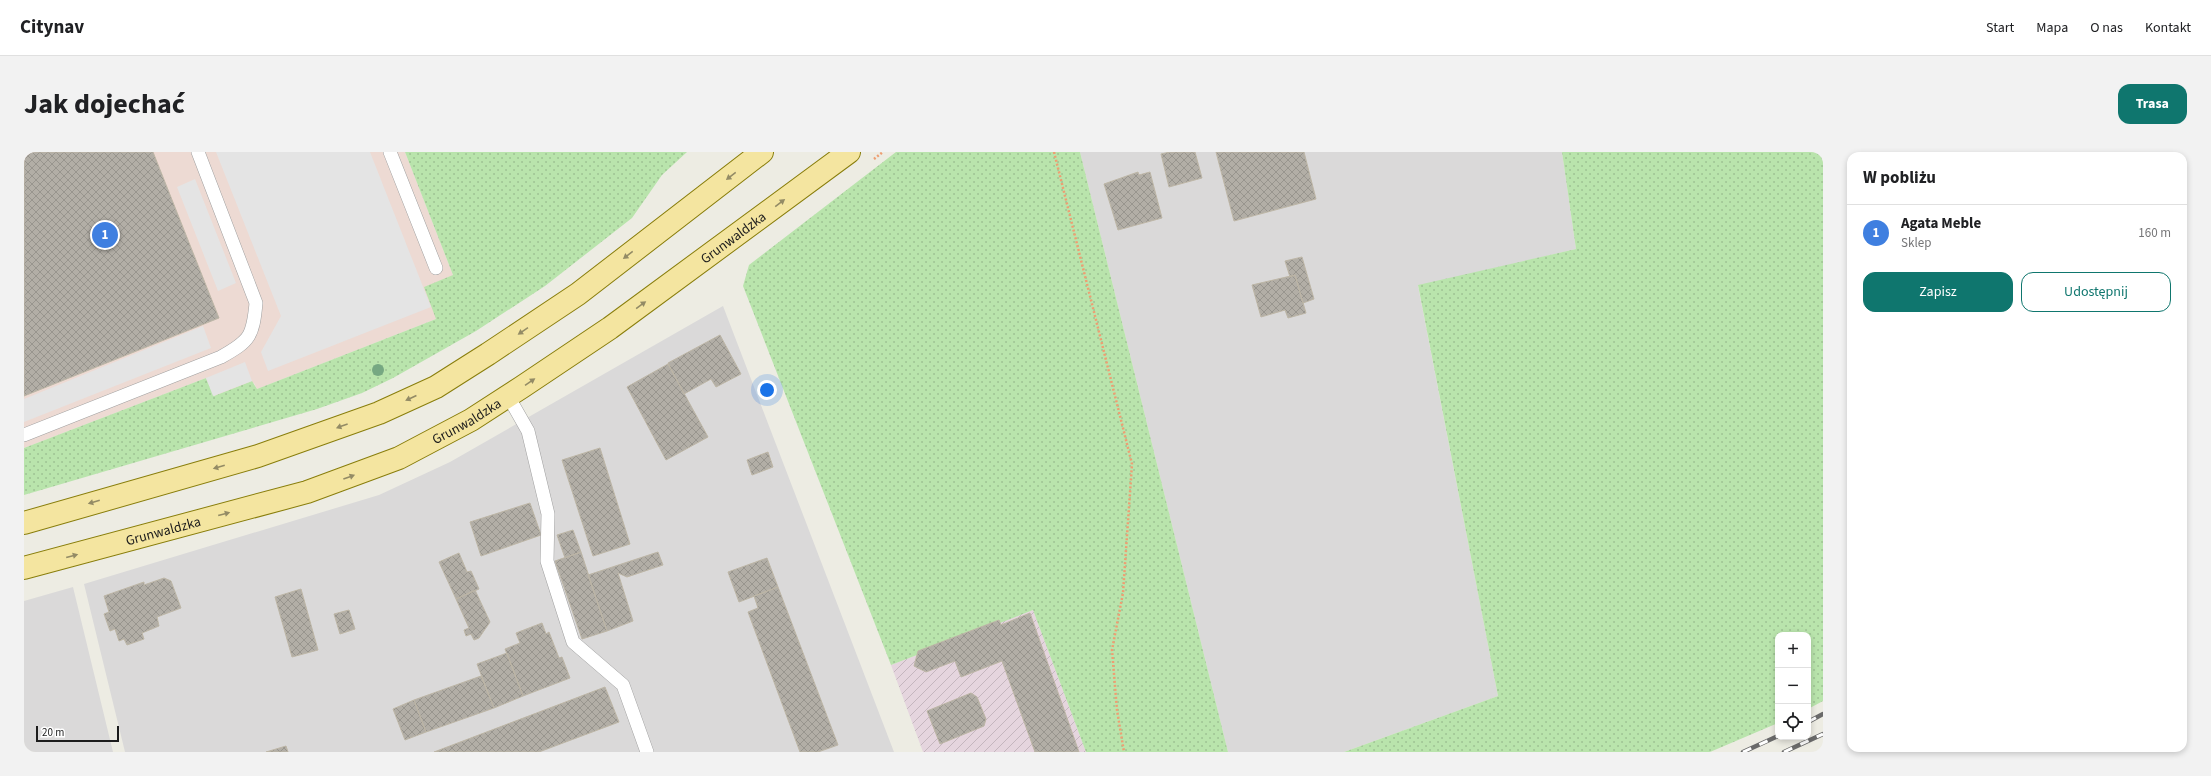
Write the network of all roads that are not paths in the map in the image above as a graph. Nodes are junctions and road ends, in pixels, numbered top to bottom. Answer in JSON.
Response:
{"nodes":[{"id":1,"x":198,"y":152,"type":"edge"},
{"id":2,"x":390,"y":152,"type":"edge"},
{"id":3,"x":762,"y":152,"type":"edge"},
{"id":4,"x":849,"y":152,"type":"edge"},
{"id":5,"x":436,"y":268,"type":"dead end"},
{"id":6,"x":508,"y":396,"type":"junction"},
{"id":7,"x":24,"y":435,"type":"edge"},
{"id":8,"x":24,"y":523,"type":"edge"},
{"id":9,"x":24,"y":568,"type":"edge"},
{"id":10,"x":647,"y":752,"type":"edge"}],
"edges":[{"from":1,"to":7,"type":"lane"},
{"from":2,"to":5,"type":"lane"},
{"from":3,"to":8,"type":"main road","one_way":true},
{"from":6,"to":4,"type":"main road","name":"Grunwaldzka","one_way":true},
{"from":9,"to":6,"type":"main road","name":"Grunwaldzka","one_way":true},
{"from":6,"to":10,"type":"lane"}]}
